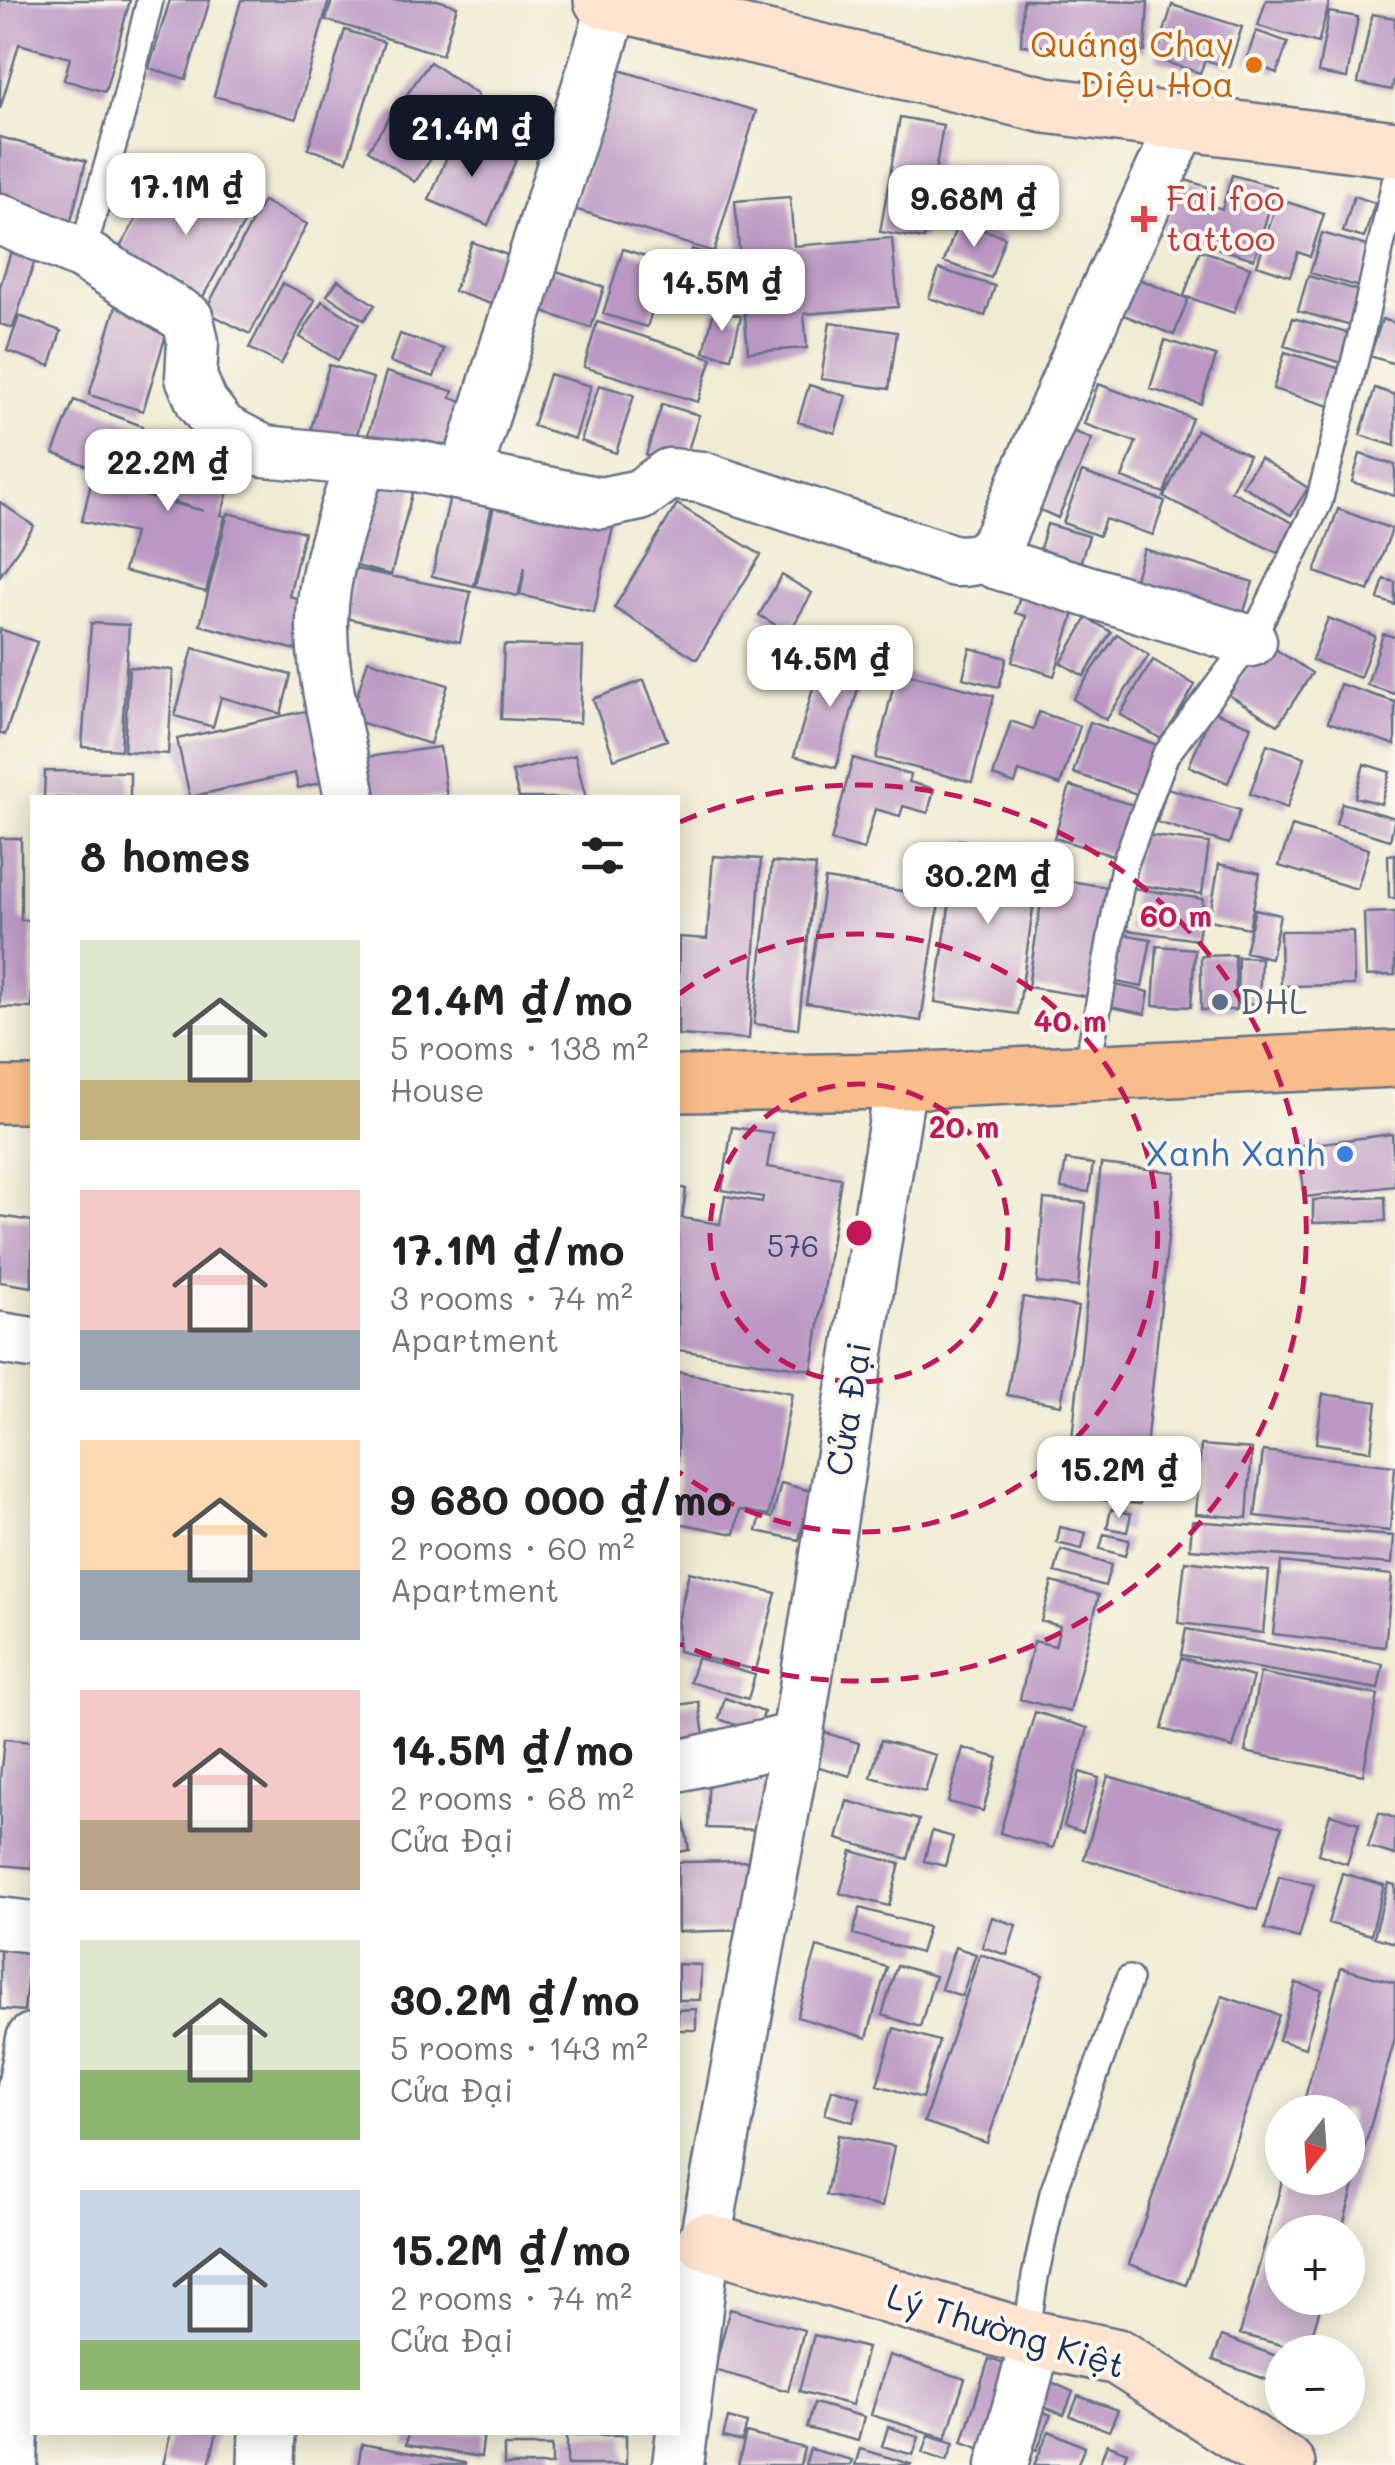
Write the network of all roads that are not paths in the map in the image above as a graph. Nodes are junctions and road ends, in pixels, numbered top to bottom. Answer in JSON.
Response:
{"nodes":[{"id":1,"x":150,"y":0,"type":"edge"},
{"id":2,"x":608,"y":2,"type":"edge"},
{"id":3,"x":1184,"y":121,"type":"junction"},
{"id":4,"x":1395,"y":149,"type":"edge"},
{"id":5,"x":1395,"y":182,"type":"edge"},
{"id":6,"x":0,"y":219,"type":"edge"},
{"id":7,"x":82,"y":254,"type":"junction"},
{"id":8,"x":361,"y":462,"type":"junction"},
{"id":9,"x":465,"y":476,"type":"junction"},
{"id":10,"x":990,"y":553,"type":"junction"},
{"id":11,"x":1252,"y":641,"type":"junction"},
{"id":12,"x":349,"y":795,"type":"edge"},
{"id":13,"x":1395,"y":1059,"type":"edge"},
{"id":14,"x":1086,"y":1074,"type":"junction"},
{"id":15,"x":901,"y":1081,"type":"junction"},
{"id":16,"x":680,"y":1084,"type":"edge"},
{"id":17,"x":30,"y":1094,"type":"edge"},
{"id":18,"x":0,"y":1095,"type":"edge"},
{"id":19,"x":0,"y":1338,"type":"edge"},
{"id":20,"x":30,"y":1343,"type":"edge"},
{"id":21,"x":796,"y":1738,"type":"junction"},
{"id":22,"x":680,"y":1766,"type":"edge"},
{"id":23,"x":0,"y":1924,"type":"edge"},
{"id":24,"x":30,"y":1927,"type":"edge"},
{"id":25,"x":1129,"y":1979,"type":"dead end"},
{"id":26,"x":30,"y":2050,"type":"edge"},
{"id":27,"x":691,"y":2242,"type":"edge"},
{"id":28,"x":17,"y":2258,"type":"edge"},
{"id":29,"x":1032,"y":2338,"type":"junction"},
{"id":30,"x":680,"y":2431,"type":"edge"},
{"id":31,"x":267,"y":2435,"type":"edge"},
{"id":32,"x":680,"y":2435,"type":"edge"},
{"id":33,"x":12,"y":2465,"type":"edge"},
{"id":34,"x":266,"y":2465,"type":"edge"},
{"id":35,"x":678,"y":2465,"type":"edge"},
{"id":36,"x":1002,"y":2465,"type":"edge"},
{"id":37,"x":1287,"y":2465,"type":"edge"}],
"edges":[{"from":1,"to":7,"type":"lane"},
{"from":2,"to":3,"type":"main road"},
{"from":2,"to":9,"type":"street"},
{"from":3,"to":4,"type":"main road"},
{"from":3,"to":10,"type":"street"},
{"from":5,"to":11,"type":"lane"},
{"from":6,"to":7,"type":"street"},
{"from":7,"to":8,"type":"street"},
{"from":8,"to":9,"type":"street"},
{"from":8,"to":12,"type":"street"},
{"from":9,"to":10,"type":"street"},
{"from":10,"to":11,"type":"street"},
{"from":11,"to":14,"type":"lane"},
{"from":13,"to":14,"type":"main road"},
{"from":14,"to":15,"type":"main road"},
{"from":15,"to":16,"type":"main road"},
{"from":15,"to":21,"type":"street","name":"Cửa Đại"},
{"from":17,"to":18,"type":"main road"},
{"from":19,"to":20,"type":"street"},
{"from":21,"to":22,"type":"street"},
{"from":21,"to":27,"type":"street","name":"Cửa Đại"},
{"from":23,"to":24,"type":"street"},
{"from":25,"to":29,"type":"lane"},
{"from":26,"to":28,"type":"street"},
{"from":27,"to":29,"type":"main road","name":"Lý Thường Kiệt"},
{"from":27,"to":30,"type":"street","name":"Cửa Đại"},
{"from":28,"to":33,"type":"street"},
{"from":29,"to":36,"type":"street"},
{"from":29,"to":37,"type":"main road","name":"Lý Thường Kiệt"},
{"from":31,"to":34,"type":"street"},
{"from":32,"to":35,"type":"street","name":"Cửa Đại"}]}
